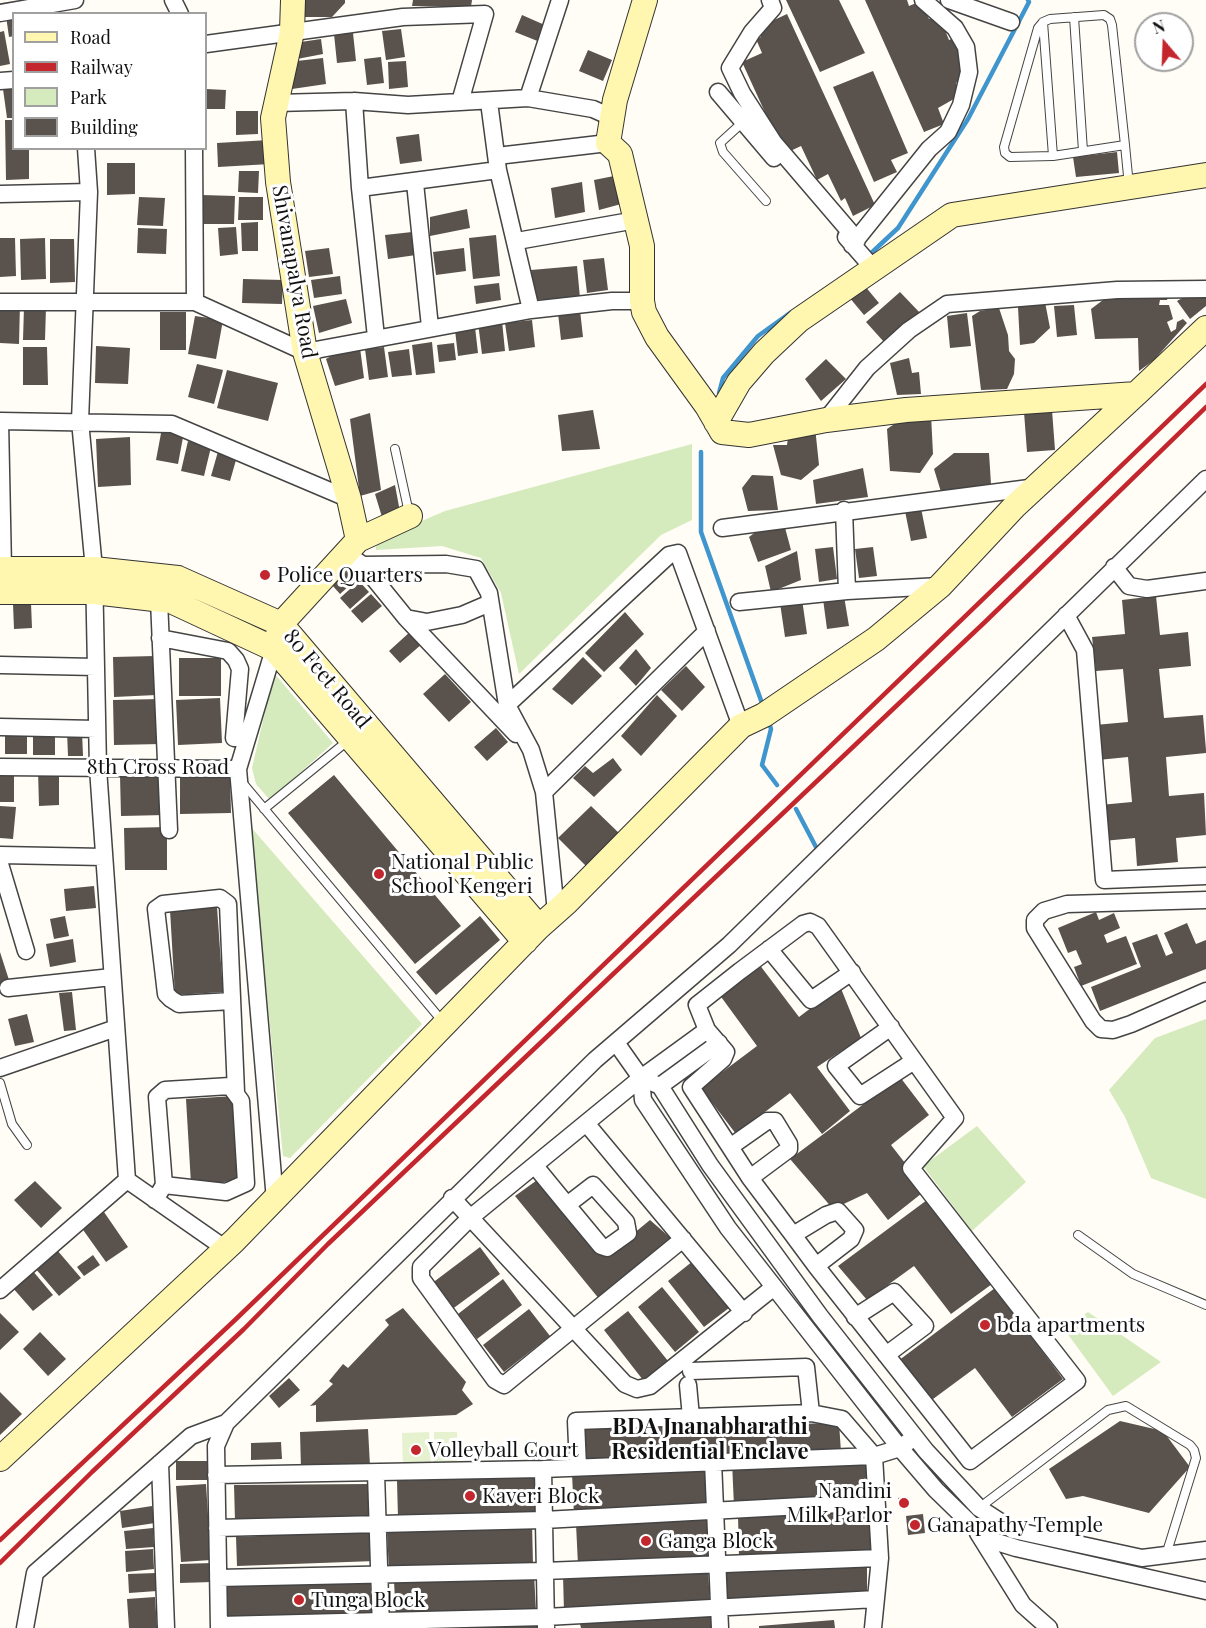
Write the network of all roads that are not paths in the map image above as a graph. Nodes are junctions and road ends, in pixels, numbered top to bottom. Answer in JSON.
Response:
{"nodes":[{"id":1,"x":75,"y":0,"type":"edge"},
{"id":2,"x":293,"y":0,"type":"edge"},
{"id":3,"x":401,"y":0,"type":"edge"},
{"id":4,"x":560,"y":0,"type":"edge"},
{"id":5,"x":645,"y":0,"type":"edge"},
{"id":6,"x":770,"y":0,"type":"edge"},
{"id":7,"x":922,"y":0,"type":"edge"},
{"id":8,"x":949,"y":0,"type":"edge"},
{"id":9,"x":486,"y":5,"type":"edge"},
{"id":10,"x":59,"y":9,"type":"edge"},
{"id":11,"x":0,"y":12,"type":"edge"},
{"id":12,"x":403,"y":17,"type":"junction"},
{"id":13,"x":1074,"y":17,"type":"junction"},
{"id":14,"x":1011,"y":22,"type":"dead end"},
{"id":15,"x":1043,"y":22,"type":"junction"},
{"id":16,"x":292,"y":32,"type":"junction"},
{"id":17,"x":207,"y":44,"type":"edge"},
{"id":18,"x":718,"y":92,"type":"dead end"},
{"id":19,"x":528,"y":98,"type":"junction"},
{"id":20,"x":354,"y":101,"type":"junction"},
{"id":21,"x":460,"y":102,"type":"junction"},
{"id":22,"x":489,"y":102,"type":"junction"},
{"id":23,"x":276,"y":104,"type":"junction"},
{"id":24,"x":613,"y":118,"type":"junction"},
{"id":25,"x":743,"y":122,"type":"junction"},
{"id":26,"x":765,"y":139,"type":"junction"},
{"id":27,"x":608,"y":143,"type":"junction"},
{"id":28,"x":1125,"y":145,"type":"junction"},
{"id":29,"x":86,"y":150,"type":"edge"},
{"id":30,"x":194,"y":150,"type":"edge"},
{"id":31,"x":1083,"y":151,"type":"junction"},
{"id":32,"x":1053,"y":156,"type":"junction"},
{"id":33,"x":498,"y":163,"type":"junction"},
{"id":34,"x":1206,"y":175,"type":"edge"},
{"id":35,"x":415,"y":183,"type":"junction"},
{"id":36,"x":1129,"y":186,"type":"junction"},
{"id":37,"x":360,"y":188,"type":"junction"},
{"id":38,"x":89,"y":192,"type":"junction"},
{"id":39,"x":0,"y":194,"type":"edge"},
{"id":40,"x":766,"y":201,"type":"dead end"},
{"id":41,"x":636,"y":220,"type":"junction"},
{"id":42,"x":517,"y":241,"type":"junction"},
{"id":43,"x":855,"y":242,"type":"junction"},
{"id":44,"x":869,"y":264,"type":"junction"},
{"id":45,"x":1206,"y":289,"type":"edge"},
{"id":46,"x":642,"y":301,"type":"junction"},
{"id":47,"x":0,"y":302,"type":"edge"},
{"id":48,"x":83,"y":302,"type":"junction"},
{"id":49,"x":195,"y":302,"type":"junction"},
{"id":50,"x":531,"y":310,"type":"junction"},
{"id":51,"x":430,"y":327,"type":"junction"},
{"id":52,"x":1206,"y":328,"type":"edge"},
{"id":53,"x":376,"y":337,"type":"junction"},
{"id":54,"x":305,"y":352,"type":"junction"},
{"id":55,"x":1136,"y":394,"type":"junction"},
{"id":56,"x":826,"y":420,"type":"junction"},
{"id":57,"x":0,"y":421,"type":"edge"},
{"id":58,"x":80,"y":421,"type":"junction"},
{"id":59,"x":716,"y":422,"type":"junction"},
{"id":60,"x":396,"y":449,"type":"dead end"},
{"id":61,"x":1206,"y":479,"type":"edge"},
{"id":62,"x":1036,"y":487,"type":"junction"},
{"id":63,"x":0,"y":492,"type":"edge"},
{"id":64,"x":349,"y":498,"type":"junction"},
{"id":65,"x":844,"y":510,"type":"junction"},
{"id":66,"x":410,"y":516,"type":"joint"},
{"id":67,"x":722,"y":528,"type":"dead end"},
{"id":68,"x":356,"y":553,"type":"junction"},
{"id":69,"x":1114,"y":567,"type":"junction"},
{"id":70,"x":1,"y":577,"type":"edge"},
{"id":71,"x":1206,"y":580,"type":"edge"},
{"id":72,"x":94,"y":581,"type":"junction"},
{"id":73,"x":940,"y":586,"type":"junction"},
{"id":74,"x":847,"y":591,"type":"junction"},
{"id":75,"x":159,"y":600,"type":"junction"},
{"id":76,"x":739,"y":602,"type":"dead end"},
{"id":77,"x":490,"y":603,"type":"junction"},
{"id":78,"x":1066,"y":615,"type":"junction"},
{"id":79,"x":406,"y":618,"type":"junction"},
{"id":80,"x":281,"y":624,"type":"junction"},
{"id":81,"x":707,"y":631,"type":"junction"},
{"id":82,"x":160,"y":638,"type":"junction"},
{"id":83,"x":274,"y":649,"type":"junction"},
{"id":84,"x":0,"y":665,"type":"edge"},
{"id":85,"x":96,"y":667,"type":"junction"},
{"id":86,"x":507,"y":705,"type":"junction"},
{"id":87,"x":741,"y":726,"type":"junction"},
{"id":88,"x":0,"y":727,"type":"edge"},
{"id":89,"x":97,"y":729,"type":"junction"},
{"id":90,"x":234,"y":738,"type":"dead end"},
{"id":91,"x":351,"y":739,"type":"junction"},
{"id":92,"x":531,"y":750,"type":"junction"},
{"id":93,"x":0,"y":767,"type":"edge"},
{"id":94,"x":98,"y":768,"type":"junction"},
{"id":95,"x":168,"y":769,"type":"junction"},
{"id":96,"x":238,"y":774,"type":"junction"},
{"id":97,"x":544,"y":792,"type":"junction"},
{"id":98,"x":264,"y":809,"type":"junction"},
{"id":99,"x":169,"y":830,"type":"dead end"},
{"id":100,"x":0,"y":855,"type":"edge"},
{"id":101,"x":104,"y":857,"type":"junction"},
{"id":102,"x":0,"y":864,"type":"edge"},
{"id":103,"x":1206,"y":876,"type":"edge"},
{"id":104,"x":1206,"y":900,"type":"edge"},
{"id":105,"x":540,"y":927,"type":"junction"},
{"id":106,"x":770,"y":949,"type":"junction"},
{"id":107,"x":27,"y":951,"type":"dead end"},
{"id":108,"x":852,"y":972,"type":"junction"},
{"id":109,"x":112,"y":977,"type":"junction"},
{"id":110,"x":8,"y":988,"type":"dead end"},
{"id":111,"x":1206,"y":991,"type":"edge"},
{"id":112,"x":232,"y":1001,"type":"junction"},
{"id":113,"x":445,"y":1024,"type":"junction"},
{"id":114,"x":891,"y":1027,"type":"junction"},
{"id":115,"x":116,"y":1028,"type":"junction"},
{"id":116,"x":707,"y":1030,"type":"junction"},
{"id":117,"x":719,"y":1043,"type":"junction"},
{"id":118,"x":617,"y":1044,"type":"junction"},
{"id":119,"x":914,"y":1061,"type":"junction"},
{"id":120,"x":0,"y":1068,"type":"edge"},
{"id":121,"x":641,"y":1078,"type":"junction"},
{"id":122,"x":0,"y":1083,"type":"edge"},
{"id":123,"x":660,"y":1086,"type":"junction"},
{"id":124,"x":236,"y":1092,"type":"junction"},
{"id":125,"x":586,"y":1123,"type":"junction"},
{"id":126,"x":27,"y":1145,"type":"dead end"},
{"id":127,"x":730,"y":1147,"type":"junction"},
{"id":128,"x":534,"y":1166,"type":"junction"},
{"id":129,"x":750,"y":1178,"type":"junction"},
{"id":130,"x":127,"y":1180,"type":"junction"},
{"id":131,"x":159,"y":1192,"type":"junction"},
{"id":132,"x":452,"y":1198,"type":"junction"},
{"id":133,"x":275,"y":1200,"type":"junction"},
{"id":134,"x":567,"y":1205,"type":"dead end"},
{"id":135,"x":470,"y":1218,"type":"junction"},
{"id":136,"x":793,"y":1235,"type":"junction"},
{"id":137,"x":1078,"y":1235,"type":"dead end"},
{"id":138,"x":683,"y":1239,"type":"junction"},
{"id":139,"x":226,"y":1249,"type":"junction"},
{"id":140,"x":816,"y":1266,"type":"junction"},
{"id":141,"x":774,"y":1287,"type":"junction"},
{"id":142,"x":0,"y":1290,"type":"edge"},
{"id":143,"x":1206,"y":1305,"type":"edge"},
{"id":144,"x":744,"y":1313,"type":"junction"},
{"id":145,"x":855,"y":1317,"type":"junction"},
{"id":146,"x":574,"y":1329,"type":"junction"},
{"id":147,"x":886,"y":1356,"type":"junction"},
{"id":148,"x":811,"y":1413,"type":"junction"},
{"id":149,"x":691,"y":1417,"type":"junction"},
{"id":150,"x":226,"y":1423,"type":"junction"},
{"id":151,"x":915,"y":1437,"type":"junction"},
{"id":152,"x":900,"y":1448,"type":"junction"},
{"id":153,"x":874,"y":1456,"type":"junction"},
{"id":154,"x":0,"y":1459,"type":"edge"},
{"id":155,"x":713,"y":1461,"type":"junction"},
{"id":156,"x":970,"y":1461,"type":"junction"},
{"id":157,"x":160,"y":1463,"type":"junction"},
{"id":158,"x":578,"y":1467,"type":"junction"},
{"id":159,"x":543,"y":1468,"type":"junction"},
{"id":160,"x":376,"y":1473,"type":"junction"},
{"id":161,"x":216,"y":1475,"type":"junction"},
{"id":162,"x":951,"y":1478,"type":"junction"},
{"id":163,"x":876,"y":1502,"type":"junction"},
{"id":164,"x":979,"y":1508,"type":"junction"},
{"id":165,"x":715,"y":1512,"type":"junction"},
{"id":166,"x":544,"y":1520,"type":"junction"},
{"id":167,"x":377,"y":1523,"type":"junction"},
{"id":168,"x":973,"y":1526,"type":"junction"},
{"id":169,"x":217,"y":1528,"type":"junction"},
{"id":170,"x":1206,"y":1550,"type":"edge"},
{"id":171,"x":1166,"y":1557,"type":"junction"},
{"id":172,"x":880,"y":1558,"type":"junction"},
{"id":173,"x":717,"y":1563,"type":"junction"},
{"id":174,"x":544,"y":1570,"type":"junction"},
{"id":175,"x":379,"y":1575,"type":"junction"},
{"id":176,"x":218,"y":1578,"type":"junction"},
{"id":177,"x":1206,"y":1591,"type":"edge"},
{"id":178,"x":876,"y":1599,"type":"junction"},
{"id":179,"x":719,"y":1607,"type":"junction"},
{"id":180,"x":546,"y":1622,"type":"edge"},
{"id":181,"x":381,"y":1625,"type":"edge"},
{"id":182,"x":219,"y":1627,"type":"edge"},
{"id":183,"x":1045,"y":1627,"type":"edge"},
{"id":184,"x":25,"y":1628,"type":"edge"},
{"id":185,"x":166,"y":1628,"type":"edge"},
{"id":186,"x":720,"y":1628,"type":"edge"},
{"id":187,"x":873,"y":1628,"type":"edge"}],
"edges":[{"from":1,"to":10,"type":"street"},
{"from":2,"to":16,"type":"street","name":"Shivanapalya Road"},
{"from":3,"to":12,"type":"street"},
{"from":4,"to":19,"type":"street"},
{"from":5,"to":24,"type":"street"},
{"from":6,"to":26,"type":"street"},
{"from":7,"to":43,"type":"street"},
{"from":8,"to":14,"type":"street"},
{"from":9,"to":12,"type":"street"},
{"from":9,"to":21,"type":"street"},
{"from":10,"to":11,"type":"street"},
{"from":12,"to":16,"type":"street"},
{"from":13,"to":15,"type":"lane"},
{"from":13,"to":28,"type":"lane"},
{"from":13,"to":31,"type":"lane"},
{"from":15,"to":32,"type":"lane"},
{"from":15,"to":32,"type":"lane"},
{"from":16,"to":17,"type":"street"},
{"from":16,"to":23,"type":"street","name":"Shivanapalya Road"},
{"from":18,"to":25,"type":"street"},
{"from":19,"to":22,"type":"street"},
{"from":19,"to":24,"type":"street"},
{"from":20,"to":21,"type":"street"},
{"from":20,"to":23,"type":"street"},
{"from":20,"to":37,"type":"street"},
{"from":21,"to":22,"type":"street"},
{"from":22,"to":33,"type":"street"},
{"from":23,"to":54,"type":"street","name":"Shivanapalya Road"},
{"from":24,"to":27,"type":"street"},
{"from":25,"to":26,"type":"street"},
{"from":25,"to":40,"type":"lane"},
{"from":26,"to":43,"type":"street"},
{"from":27,"to":33,"type":"street"},
{"from":27,"to":41,"type":"street"},
{"from":28,"to":31,"type":"lane"},
{"from":28,"to":36,"type":"lane"},
{"from":29,"to":38,"type":"street"},
{"from":30,"to":49,"type":"street"},
{"from":31,"to":32,"type":"lane"},
{"from":33,"to":35,"type":"street"},
{"from":33,"to":42,"type":"street"},
{"from":34,"to":36,"type":"street"},
{"from":35,"to":37,"type":"street"},
{"from":35,"to":51,"type":"street"},
{"from":36,"to":44,"type":"street"},
{"from":37,"to":53,"type":"street"},
{"from":38,"to":39,"type":"street"},
{"from":38,"to":48,"type":"street"},
{"from":41,"to":42,"type":"street"},
{"from":41,"to":46,"type":"street"},
{"from":42,"to":50,"type":"street"},
{"from":43,"to":44,"type":"street"},
{"from":44,"to":59,"type":"street"},
{"from":45,"to":56,"type":"street"},
{"from":46,"to":50,"type":"street"},
{"from":46,"to":59,"type":"street"},
{"from":47,"to":48,"type":"street"},
{"from":48,"to":49,"type":"street"},
{"from":48,"to":58,"type":"street"},
{"from":49,"to":54,"type":"street"},
{"from":50,"to":51,"type":"street"},
{"from":51,"to":53,"type":"street"},
{"from":52,"to":55,"type":"street"},
{"from":53,"to":54,"type":"street"},
{"from":54,"to":64,"type":"street","name":"Shivanapalya Road"},
{"from":55,"to":56,"type":"street"},
{"from":55,"to":62,"type":"street"},
{"from":56,"to":59,"type":"street"},
{"from":57,"to":58,"type":"street"},
{"from":57,"to":63,"type":"street"},
{"from":58,"to":64,"type":"street"},
{"from":58,"to":72,"type":"street"},
{"from":60,"to":66,"type":"lane"},
{"from":61,"to":69,"type":"street"},
{"from":62,"to":65,"type":"street"},
{"from":62,"to":73,"type":"street"},
{"from":63,"to":70,"type":"street"},
{"from":64,"to":68,"type":"street","name":"Shivanapalya Road"},
{"from":65,"to":67,"type":"street"},
{"from":65,"to":74,"type":"street"},
{"from":66,"to":68,"type":"street"},
{"from":68,"to":77,"type":"street"},
{"from":68,"to":79,"type":"street"},
{"from":68,"to":80,"type":"street"},
{"from":69,"to":71,"type":"street"},
{"from":69,"to":78,"type":"street"},
{"from":70,"to":72,"type":"street","name":"80 Feet Road"},
{"from":72,"to":75,"type":"street","name":"80 Feet Road"},
{"from":72,"to":80,"type":"street","name":"80 Feet Road"},
{"from":72,"to":85,"type":"street"},
{"from":73,"to":74,"type":"street"},
{"from":73,"to":87,"type":"street"},
{"from":74,"to":76,"type":"street"},
{"from":75,"to":82,"type":"street"},
{"from":75,"to":83,"type":"street","name":"80 Feet Road"},
{"from":77,"to":79,"type":"street"},
{"from":77,"to":86,"type":"street"},
{"from":78,"to":103,"type":"street"},
{"from":78,"to":118,"type":"street"},
{"from":79,"to":92,"type":"street"},
{"from":80,"to":83,"type":"street","name":"8th Cross Road"},
{"from":80,"to":105,"type":"street","name":"80 Feet Road"},
{"from":81,"to":86,"type":"street"},
{"from":81,"to":87,"type":"street"},
{"from":81,"to":97,"type":"street"},
{"from":82,"to":90,"type":"street"},
{"from":82,"to":95,"type":"street"},
{"from":83,"to":91,"type":"street","name":"80 Feet Road"},
{"from":83,"to":96,"type":"street","name":"8th Cross Road"},
{"from":84,"to":85,"type":"street"},
{"from":85,"to":89,"type":"street"},
{"from":86,"to":92,"type":"street"},
{"from":87,"to":105,"type":"street"},
{"from":88,"to":89,"type":"street"},
{"from":89,"to":94,"type":"street"},
{"from":91,"to":98,"type":"lane"},
{"from":91,"to":105,"type":"street","name":"80 Feet Road"},
{"from":92,"to":97,"type":"street"},
{"from":93,"to":94,"type":"street","name":"8th Cross Road"},
{"from":94,"to":95,"type":"street","name":"8th Cross Road"},
{"from":94,"to":101,"type":"street"},
{"from":95,"to":96,"type":"street","name":"8th Cross Road"},
{"from":95,"to":99,"type":"street"},
{"from":96,"to":98,"type":"lane"},
{"from":96,"to":133,"type":"street"},
{"from":97,"to":105,"type":"street"},
{"from":98,"to":113,"type":"lane"},
{"from":100,"to":101,"type":"street"},
{"from":101,"to":109,"type":"street"},
{"from":102,"to":107,"type":"street"},
{"from":104,"to":111,"type":"street"},
{"from":105,"to":113,"type":"street"},
{"from":106,"to":108,"type":"street"},
{"from":106,"to":108,"type":"street"},
{"from":106,"to":116,"type":"street"},
{"from":108,"to":114,"type":"street"},
{"from":109,"to":110,"type":"street"},
{"from":109,"to":115,"type":"street"},
{"from":112,"to":112,"type":"street"},
{"from":112,"to":124,"type":"street"},
{"from":113,"to":133,"type":"street"},
{"from":114,"to":119,"type":"street"},
{"from":114,"to":119,"type":"street"},
{"from":115,"to":120,"type":"street"},
{"from":115,"to":130,"type":"street"},
{"from":116,"to":117,"type":"street"},
{"from":116,"to":121,"type":"street"},
{"from":117,"to":123,"type":"street"},
{"from":117,"to":127,"type":"street"},
{"from":118,"to":121,"type":"street"},
{"from":118,"to":132,"type":"street"},
{"from":119,"to":156,"type":"street"},
{"from":121,"to":123,"type":"street"},
{"from":121,"to":125,"type":"street"},
{"from":121,"to":141,"type":"street"},
{"from":122,"to":126,"type":"lane"},
{"from":123,"to":151,"type":"street"},
{"from":124,"to":131,"type":"street"},
{"from":124,"to":131,"type":"street"},
{"from":125,"to":128,"type":"street"},
{"from":125,"to":138,"type":"street"},
{"from":127,"to":129,"type":"street"},
{"from":127,"to":129,"type":"street"},
{"from":128,"to":134,"type":"street"},
{"from":128,"to":135,"type":"street"},
{"from":129,"to":136,"type":"street"},
{"from":130,"to":131,"type":"street"},
{"from":130,"to":142,"type":"street"},
{"from":131,"to":139,"type":"street"},
{"from":132,"to":135,"type":"street"},
{"from":132,"to":150,"type":"street"},
{"from":133,"to":139,"type":"street"},
{"from":135,"to":146,"type":"street"},
{"from":135,"to":146,"type":"street"},
{"from":136,"to":140,"type":"street"},
{"from":136,"to":140,"type":"street"},
{"from":137,"to":143,"type":"lane"},
{"from":138,"to":144,"type":"street"},
{"from":138,"to":146,"type":"street"},
{"from":139,"to":154,"type":"street"},
{"from":140,"to":145,"type":"street"},
{"from":141,"to":144,"type":"street"},
{"from":141,"to":152,"type":"street"},
{"from":144,"to":146,"type":"street"},
{"from":145,"to":147,"type":"street"},
{"from":145,"to":147,"type":"street"},
{"from":147,"to":156,"type":"street"},
{"from":148,"to":149,"type":"street"},
{"from":148,"to":149,"type":"street"},
{"from":148,"to":153,"type":"street"},
{"from":149,"to":158,"type":"street"},
{"from":150,"to":157,"type":"street"},
{"from":150,"to":161,"type":"street"},
{"from":151,"to":152,"type":"street"},
{"from":151,"to":162,"type":"street"},
{"from":152,"to":153,"type":"street"},
{"from":152,"to":168,"type":"street"},
{"from":153,"to":155,"type":"street"},
{"from":153,"to":163,"type":"street"},
{"from":155,"to":158,"type":"street"},
{"from":155,"to":165,"type":"street"},
{"from":156,"to":162,"type":"street"},
{"from":157,"to":184,"type":"street"},
{"from":157,"to":185,"type":"street"},
{"from":158,"to":159,"type":"street"},
{"from":159,"to":160,"type":"street"},
{"from":159,"to":166,"type":"street"},
{"from":160,"to":161,"type":"street"},
{"from":160,"to":167,"type":"street"},
{"from":161,"to":169,"type":"street"},
{"from":162,"to":164,"type":"street"},
{"from":163,"to":165,"type":"street"},
{"from":163,"to":172,"type":"street"},
{"from":164,"to":171,"type":"street"},
{"from":164,"to":171,"type":"lane"},
{"from":165,"to":166,"type":"street"},
{"from":165,"to":173,"type":"street"},
{"from":166,"to":167,"type":"street"},
{"from":166,"to":174,"type":"street"},
{"from":167,"to":169,"type":"street"},
{"from":167,"to":175,"type":"street"},
{"from":168,"to":177,"type":"street"},
{"from":168,"to":183,"type":"street"},
{"from":169,"to":176,"type":"street"},
{"from":170,"to":171,"type":"street"},
{"from":172,"to":173,"type":"street"},
{"from":172,"to":178,"type":"street"},
{"from":173,"to":174,"type":"street"},
{"from":173,"to":179,"type":"street"},
{"from":174,"to":175,"type":"street"},
{"from":174,"to":180,"type":"street"},
{"from":175,"to":176,"type":"street"},
{"from":175,"to":181,"type":"street"},
{"from":176,"to":182,"type":"street"},
{"from":178,"to":179,"type":"street"},
{"from":178,"to":187,"type":"street"},
{"from":179,"to":180,"type":"street"},
{"from":179,"to":186,"type":"street"},
{"from":180,"to":181,"type":"street"},
{"from":181,"to":182,"type":"street"}]}
